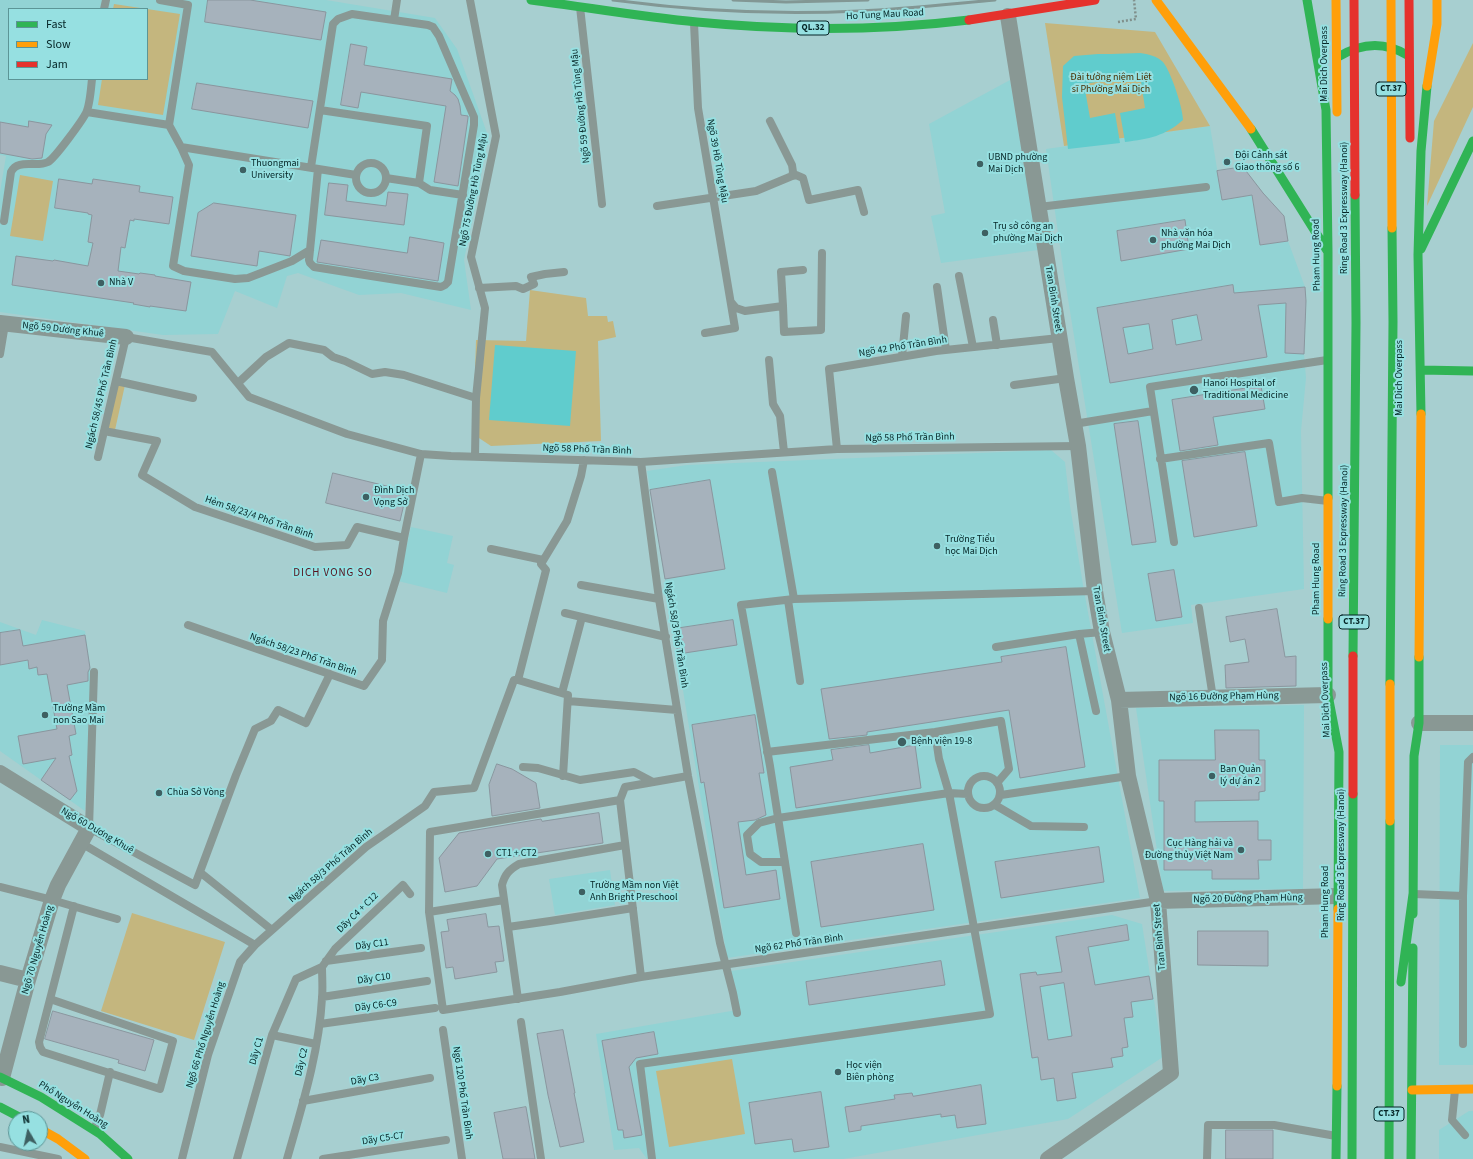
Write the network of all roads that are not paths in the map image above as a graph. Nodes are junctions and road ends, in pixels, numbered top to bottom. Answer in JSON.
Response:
{"nodes":[{"id":1,"x":160,"y":0,"type":"edge"},
{"id":2,"x":397,"y":0,"type":"edge"},
{"id":3,"x":470,"y":0,"type":"edge"},
{"id":4,"x":531,"y":0,"type":"edge"},
{"id":5,"x":1095,"y":0,"type":"edge"},
{"id":6,"x":1156,"y":0,"type":"edge"},
{"id":7,"x":1307,"y":0,"type":"edge"},
{"id":8,"x":1336,"y":0,"type":"edge"},
{"id":9,"x":1354,"y":0,"type":"edge"},
{"id":10,"x":1391,"y":0,"type":"edge"},
{"id":11,"x":1409,"y":0,"type":"edge"},
{"id":12,"x":1437,"y":0,"type":"edge"},
{"id":13,"x":580,"y":7,"type":"junction"},
{"id":14,"x":1008,"y":16,"type":"junction"},
{"id":15,"x":394,"y":20,"type":"junction"},
{"id":16,"x":694,"y":22,"type":"junction"},
{"id":17,"x":1423,"y":66,"type":"junction"},
{"id":18,"x":1319,"y":71,"type":"junction"},
{"id":19,"x":92,"y":80,"type":"edge"},
{"id":20,"x":320,"y":110,"type":"junction"},
{"id":21,"x":87,"y":112,"type":"junction"},
{"id":22,"x":1337,"y":120,"type":"dead end"},
{"id":23,"x":770,"y":121,"type":"dead end"},
{"id":24,"x":169,"y":125,"type":"junction"},
{"id":25,"x":1473,"y":141,"type":"edge"},
{"id":26,"x":1410,"y":146,"type":"dead end"},
{"id":27,"x":181,"y":147,"type":"junction"},
{"id":28,"x":315,"y":168,"type":"junction"},
{"id":29,"x":356,"y":174,"type":"junction"},
{"id":30,"x":792,"y":176,"type":"junction"},
{"id":31,"x":386,"y":178,"type":"junction"},
{"id":32,"x":419,"y":183,"type":"junction"},
{"id":33,"x":1206,"y":187,"type":"dead end"},
{"id":34,"x":1410,"y":192,"type":"dead end"},
{"id":35,"x":462,"y":195,"type":"junction"},
{"id":36,"x":713,"y":197,"type":"junction"},
{"id":37,"x":602,"y":204,"type":"dead end"},
{"id":38,"x":657,"y":206,"type":"dead end"},
{"id":39,"x":1039,"y":207,"type":"junction"},
{"id":40,"x":864,"y":212,"type":"dead end"},
{"id":41,"x":4,"y":221,"type":"dead end"},
{"id":42,"x":310,"y":250,"type":"junction"},
{"id":43,"x":1328,"y":252,"type":"junction"},
{"id":44,"x":822,"y":253,"type":"dead end"},
{"id":45,"x":1418,"y":255,"type":"junction"},
{"id":46,"x":803,"y":270,"type":"dead end"},
{"id":47,"x":564,"y":272,"type":"dead end"},
{"id":48,"x":959,"y":276,"type":"dead end"},
{"id":49,"x":937,"y":287,"type":"dead end"},
{"id":50,"x":479,"y":288,"type":"junction"},
{"id":51,"x":731,"y":302,"type":"junction"},
{"id":52,"x":783,"y":306,"type":"junction"},
{"id":53,"x":906,"y":316,"type":"dead end"},
{"id":54,"x":993,"y":320,"type":"dead end"},
{"id":55,"x":2,"y":324,"type":"edge"},
{"id":56,"x":705,"y":333,"type":"dead end"},
{"id":57,"x":126,"y":337,"type":"junction"},
{"id":58,"x":1059,"y":338,"type":"junction"},
{"id":59,"x":997,"y":344,"type":"junction"},
{"id":60,"x":973,"y":347,"type":"junction"},
{"id":61,"x":946,"y":350,"type":"junction"},
{"id":62,"x":0,"y":354,"type":"edge"},
{"id":63,"x":902,"y":356,"type":"junction"},
{"id":64,"x":769,"y":360,"type":"dead end"},
{"id":65,"x":1328,"y":360,"type":"junction"},
{"id":66,"x":1411,"y":369,"type":"dead end"},
{"id":67,"x":1421,"y":370,"type":"junction"},
{"id":68,"x":1473,"y":371,"type":"edge"},
{"id":69,"x":1066,"y":378,"type":"junction"},
{"id":70,"x":116,"y":381,"type":"junction"},
{"id":71,"x":238,"y":383,"type":"junction"},
{"id":72,"x":1014,"y":385,"type":"dead end"},
{"id":73,"x":193,"y":398,"type":"dead end"},
{"id":74,"x":476,"y":398,"type":"junction"},
{"id":75,"x":1153,"y":411,"type":"junction"},
{"id":76,"x":1074,"y":424,"type":"junction"},
{"id":77,"x":104,"y":431,"type":"junction"},
{"id":78,"x":1337,"y":441,"type":"dead end"},
{"id":79,"x":1078,"y":446,"type":"junction"},
{"id":80,"x":837,"y":449,"type":"junction"},
{"id":81,"x":784,"y":452,"type":"junction"},
{"id":82,"x":421,"y":454,"type":"junction"},
{"id":83,"x":475,"y":456,"type":"junction"},
{"id":84,"x":98,"y":457,"type":"dead end"},
{"id":85,"x":1160,"y":459,"type":"junction"},
{"id":86,"x":584,"y":460,"type":"junction"},
{"id":87,"x":641,"y":462,"type":"junction"},
{"id":88,"x":772,"y":472,"type":"dead end"},
{"id":89,"x":1328,"y":501,"type":"junction"},
{"id":90,"x":404,"y":538,"type":"junction"},
{"id":91,"x":1174,"y":542,"type":"dead end"},
{"id":92,"x":491,"y":549,"type":"dead end"},
{"id":93,"x":543,"y":560,"type":"junction"},
{"id":94,"x":581,"y":585,"type":"dead end"},
{"id":95,"x":1096,"y":591,"type":"junction"},
{"id":96,"x":659,"y":598,"type":"junction"},
{"id":97,"x":791,"y":600,"type":"junction"},
{"id":98,"x":1199,"y":608,"type":"dead end"},
{"id":99,"x":565,"y":614,"type":"dead end"},
{"id":100,"x":582,"y":617,"type":"junction"},
{"id":101,"x":188,"y":625,"type":"dead end"},
{"id":102,"x":1102,"y":632,"type":"junction"},
{"id":103,"x":1079,"y":634,"type":"junction"},
{"id":104,"x":666,"y":637,"type":"junction"},
{"id":105,"x":996,"y":647,"type":"dead end"},
{"id":106,"x":94,"y":672,"type":"dead end"},
{"id":107,"x":330,"y":674,"type":"junction"},
{"id":108,"x":518,"y":680,"type":"junction"},
{"id":109,"x":800,"y":681,"type":"dead end"},
{"id":110,"x":562,"y":693,"type":"junction"},
{"id":111,"x":1328,"y":695,"type":"junction"},
{"id":112,"x":1212,"y":698,"type":"junction"},
{"id":113,"x":1119,"y":700,"type":"junction"},
{"id":114,"x":568,"y":701,"type":"junction"},
{"id":115,"x":1410,"y":709,"type":"dead end"},
{"id":116,"x":677,"y":710,"type":"junction"},
{"id":117,"x":1096,"y":711,"type":"dead end"},
{"id":118,"x":1419,"y":723,"type":"junction"},
{"id":119,"x":1473,"y":723,"type":"edge"},
{"id":120,"x":935,"y":732,"type":"junction"},
{"id":121,"x":767,"y":752,"type":"junction"},
{"id":122,"x":1339,"y":752,"type":"junction"},
{"id":123,"x":1414,"y":756,"type":"junction"},
{"id":124,"x":1473,"y":757,"type":"edge"},
{"id":125,"x":523,"y":767,"type":"dead end"},
{"id":126,"x":0,"y":773,"type":"edge"},
{"id":127,"x":563,"y":776,"type":"junction"},
{"id":128,"x":688,"y":776,"type":"junction"},
{"id":129,"x":1128,"y":776,"type":"junction"},
{"id":130,"x":653,"y":782,"type":"junction"},
{"id":131,"x":998,"y":783,"type":"junction"},
{"id":132,"x":949,"y":793,"type":"junction"},
{"id":133,"x":968,"y":794,"type":"junction"},
{"id":134,"x":1001,"y":794,"type":"junction"},
{"id":135,"x":620,"y":800,"type":"junction"},
{"id":136,"x":995,"y":805,"type":"junction"},
{"id":137,"x":778,"y":818,"type":"junction"},
{"id":138,"x":1084,"y":827,"type":"dead end"},
{"id":139,"x":89,"y":828,"type":"junction"},
{"id":140,"x":81,"y":843,"type":"junction"},
{"id":141,"x":626,"y":846,"type":"junction"},
{"id":142,"x":785,"y":862,"type":"junction"},
{"id":143,"x":201,"y":873,"type":"junction"},
{"id":144,"x":0,"y":887,"type":"edge"},
{"id":145,"x":410,"y":894,"type":"dead end"},
{"id":146,"x":1413,"y":894,"type":"junction"},
{"id":147,"x":1337,"y":896,"type":"junction"},
{"id":148,"x":1463,"y":896,"type":"junction"},
{"id":149,"x":52,"y":900,"type":"junction"},
{"id":150,"x":504,"y":900,"type":"junction"},
{"id":151,"x":1158,"y":901,"type":"junction"},
{"id":152,"x":74,"y":906,"type":"junction"},
{"id":153,"x":633,"y":908,"type":"junction"},
{"id":154,"x":429,"y":912,"type":"junction"},
{"id":155,"x":117,"y":919,"type":"dead end"},
{"id":156,"x":508,"y":927,"type":"junction"},
{"id":157,"x":975,"y":928,"type":"junction"},
{"id":158,"x":272,"y":930,"type":"junction"},
{"id":159,"x":796,"y":933,"type":"dead end"},
{"id":160,"x":255,"y":945,"type":"junction"},
{"id":161,"x":421,"y":948,"type":"dead end"},
{"id":162,"x":324,"y":964,"type":"junction"},
{"id":163,"x":725,"y":965,"type":"junction"},
{"id":164,"x":0,"y":972,"type":"edge"},
{"id":165,"x":640,"y":977,"type":"junction"},
{"id":166,"x":28,"y":980,"type":"junction"},
{"id":167,"x":428,"y":981,"type":"dead end"},
{"id":168,"x":322,"y":997,"type":"junction"},
{"id":169,"x":50,"y":999,"type":"junction"},
{"id":170,"x":518,"y":999,"type":"junction"},
{"id":171,"x":439,"y":1009,"type":"junction"},
{"id":172,"x":737,"y":1013,"type":"dead end"},
{"id":173,"x":521,"y":1022,"type":"dead end"},
{"id":174,"x":320,"y":1024,"type":"junction"},
{"id":175,"x":443,"y":1030,"type":"dead end"},
{"id":176,"x":272,"y":1035,"type":"junction"},
{"id":177,"x":316,"y":1044,"type":"junction"},
{"id":178,"x":1463,"y":1044,"type":"dead end"},
{"id":179,"x":1352,"y":1069,"type":"junction"},
{"id":180,"x":1389,"y":1069,"type":"junction"},
{"id":181,"x":110,"y":1072,"type":"junction"},
{"id":182,"x":1,"y":1078,"type":"edge"},
{"id":183,"x":430,"y":1078,"type":"dead end"},
{"id":184,"x":1455,"y":1089,"type":"junction"},
{"id":185,"x":1473,"y":1089,"type":"edge"},
{"id":186,"x":1412,"y":1090,"type":"junction"},
{"id":187,"x":303,"y":1100,"type":"junction"},
{"id":188,"x":94,"y":1130,"type":"junction"},
{"id":189,"x":48,"y":1133,"type":"edge"},
{"id":190,"x":1465,"y":1135,"type":"dead end"},
{"id":191,"x":1336,"y":1136,"type":"junction"},
{"id":192,"x":446,"y":1140,"type":"dead end"},
{"id":193,"x":0,"y":1147,"type":"edge"},
{"id":194,"x":58,"y":1159,"type":"edge"},
{"id":195,"x":85,"y":1159,"type":"edge"},
{"id":196,"x":128,"y":1159,"type":"edge"},
{"id":197,"x":182,"y":1159,"type":"edge"},
{"id":198,"x":237,"y":1159,"type":"edge"},
{"id":199,"x":287,"y":1159,"type":"edge"},
{"id":200,"x":323,"y":1159,"type":"edge"},
{"id":201,"x":462,"y":1159,"type":"edge"},
{"id":202,"x":541,"y":1159,"type":"edge"},
{"id":203,"x":652,"y":1159,"type":"edge"},
{"id":204,"x":1048,"y":1159,"type":"edge"},
{"id":205,"x":1207,"y":1159,"type":"edge"},
{"id":206,"x":1336,"y":1159,"type":"edge"},
{"id":207,"x":1352,"y":1159,"type":"edge"},
{"id":208,"x":1389,"y":1159,"type":"edge"},
{"id":209,"x":1411,"y":1159,"type":"edge"}],
"edges":[{"from":1,"to":24,"type":"lane"},
{"from":2,"to":15,"type":"lane"},
{"from":3,"to":50,"type":"lane","name":"Ngõ 75 Đường Hồ Tùng Mậu"},
{"from":4,"to":13,"type":"main road","name":"Ho Tung Mau Road","number":"QL.32"},
{"from":5,"to":14,"type":"main road","name":"Ho Tung Mau Road","number":"QL.32"},
{"from":6,"to":43,"type":"main road"},
{"from":7,"to":18,"type":"main road","name":"Pham Hung Road"},
{"from":8,"to":22,"type":"main road","name":"Mai Dich Overpass"},
{"from":9,"to":179,"type":"main road","name":"Ring Road 3 Expressway (Hanoi)","number":"CT.37"},
{"from":10,"to":180,"type":"main road","number":"CT.37"},
{"from":11,"to":26,"type":"main road"},
{"from":12,"to":17,"type":"main road"},
{"from":13,"to":16,"type":"main road","name":"Ho Tung Mau Road","number":"QL.32"},
{"from":13,"to":37,"type":"lane","name":"Ngõ 59 Đường Hồ Tùng Mậu"},
{"from":14,"to":16,"type":"main road","name":"Ho Tung Mau Road","number":"QL.32"},
{"from":14,"to":39,"type":"street","name":"Tran Binh Street"},
{"from":15,"to":20,"type":"lane"},
{"from":15,"to":35,"type":"lane"},
{"from":16,"to":36,"type":"lane","name":"Ngõ 39 Hồ Tùng Mậu"},
{"from":17,"to":18,"type":"main road"},
{"from":17,"to":45,"type":"main road"},
{"from":18,"to":43,"type":"main road","name":"Pham Hung Road"},
{"from":19,"to":21,"type":"lane"},
{"from":20,"to":28,"type":"lane"},
{"from":20,"to":32,"type":"lane"},
{"from":21,"to":24,"type":"lane"},
{"from":21,"to":41,"type":"lane"},
{"from":23,"to":30,"type":"lane"},
{"from":24,"to":27,"type":"lane"},
{"from":25,"to":45,"type":"main road"},
{"from":27,"to":28,"type":"lane"},
{"from":27,"to":42,"type":"lane"},
{"from":28,"to":29,"type":"lane"},
{"from":28,"to":42,"type":"lane"},
{"from":29,"to":31,"type":"lane"},
{"from":29,"to":31,"type":"lane"},
{"from":30,"to":36,"type":"lane"},
{"from":30,"to":40,"type":"lane"},
{"from":31,"to":32,"type":"lane"},
{"from":32,"to":35,"type":"lane"},
{"from":33,"to":39,"type":"lane"},
{"from":34,"to":66,"type":"main road","name":"Mai Dich Overpass"},
{"from":35,"to":42,"type":"lane"},
{"from":36,"to":38,"type":"lane"},
{"from":36,"to":51,"type":"lane","name":"Ngõ 39 Hồ Tùng Mậu"},
{"from":39,"to":58,"type":"street","name":"Tran Binh Street"},
{"from":43,"to":65,"type":"main road","name":"Pham Hung Road"},
{"from":44,"to":52,"type":"lane"},
{"from":45,"to":67,"type":"main road"},
{"from":46,"to":52,"type":"lane"},
{"from":47,"to":50,"type":"lane"},
{"from":48,"to":60,"type":"lane"},
{"from":49,"to":61,"type":"lane"},
{"from":50,"to":74,"type":"lane","name":"Ngõ 75 Đường Hồ Tùng Mậu"},
{"from":51,"to":52,"type":"lane"},
{"from":51,"to":56,"type":"lane","name":"Ngõ 39 Hồ Tùng Mậu"},
{"from":53,"to":63,"type":"lane"},
{"from":54,"to":59,"type":"lane"},
{"from":55,"to":57,"type":"street","name":"Ngõ 59 Dương Khuê"},
{"from":55,"to":62,"type":"lane"},
{"from":57,"to":70,"type":"lane","name":"Ngách 58/45 Phố Trần Bình"},
{"from":57,"to":71,"type":"lane","name":"Ngõ 58 Phố Trần Bình"},
{"from":58,"to":59,"type":"lane","name":"Ngõ 42 Phố Trần Bình"},
{"from":58,"to":69,"type":"street","name":"Tran Binh Street"},
{"from":59,"to":60,"type":"lane","name":"Ngõ 42 Phố Trần Bình"},
{"from":60,"to":61,"type":"lane","name":"Ngõ 42 Phố Trần Bình"},
{"from":61,"to":63,"type":"lane","name":"Ngõ 42 Phố Trần Bình"},
{"from":63,"to":80,"type":"lane","name":"Ngõ 42 Phố Trần Bình"},
{"from":64,"to":81,"type":"lane"},
{"from":65,"to":75,"type":"lane"},
{"from":65,"to":89,"type":"main road","name":"Pham Hung Road"},
{"from":67,"to":68,"type":"main road"},
{"from":67,"to":118,"type":"main road"},
{"from":69,"to":72,"type":"lane"},
{"from":69,"to":76,"type":"street","name":"Tran Binh Street"},
{"from":70,"to":73,"type":"lane"},
{"from":70,"to":77,"type":"lane","name":"Ngách 58/45 Phố Trần Bình"},
{"from":71,"to":74,"type":"lane"},
{"from":71,"to":82,"type":"lane","name":"Ngõ 58 Phố Trần Bình"},
{"from":74,"to":83,"type":"lane","name":"Ngõ 75 Đường Hồ Tùng Mậu"},
{"from":75,"to":76,"type":"lane"},
{"from":75,"to":85,"type":"lane"},
{"from":76,"to":79,"type":"street","name":"Tran Binh Street"},
{"from":77,"to":84,"type":"lane","name":"Ngách 58/45 Phố Trần Bình"},
{"from":77,"to":90,"type":"lane","name":"Hẻm 58/23/4 Phố Trần Bình"},
{"from":78,"to":122,"type":"main road","name":"Mai Dich Overpass"},
{"from":79,"to":80,"type":"lane","name":"Ngõ 58 Phố Trần Bình"},
{"from":79,"to":95,"type":"street","name":"Tran Binh Street"},
{"from":80,"to":81,"type":"lane","name":"Ngõ 58 Phố Trần Bình"},
{"from":81,"to":87,"type":"lane","name":"Ngõ 58 Phố Trần Bình"},
{"from":82,"to":83,"type":"lane","name":"Ngõ 58 Phố Trần Bình"},
{"from":82,"to":90,"type":"lane","name":"Ngách 58/23 Phố Trần Bình"},
{"from":83,"to":86,"type":"lane","name":"Ngõ 58 Phố Trần Bình"},
{"from":85,"to":89,"type":"lane"},
{"from":85,"to":91,"type":"lane"},
{"from":86,"to":87,"type":"lane","name":"Ngõ 58 Phố Trần Bình"},
{"from":86,"to":93,"type":"lane"},
{"from":87,"to":96,"type":"lane","name":"Ngách 58/3 Phố Trần Bình"},
{"from":88,"to":97,"type":"lane"},
{"from":89,"to":111,"type":"main road","name":"Pham Hung Road"},
{"from":90,"to":107,"type":"lane","name":"Ngách 58/23 Phố Trần Bình"},
{"from":92,"to":93,"type":"lane"},
{"from":93,"to":108,"type":"lane"},
{"from":94,"to":96,"type":"lane"},
{"from":95,"to":97,"type":"lane"},
{"from":95,"to":102,"type":"street","name":"Tran Binh Street"},
{"from":96,"to":104,"type":"lane","name":"Ngách 58/3 Phố Trần Bình"},
{"from":97,"to":109,"type":"lane"},
{"from":97,"to":121,"type":"lane"},
{"from":98,"to":112,"type":"lane"},
{"from":99,"to":100,"type":"lane"},
{"from":100,"to":104,"type":"lane"},
{"from":100,"to":110,"type":"lane"},
{"from":101,"to":107,"type":"lane","name":"Ngách 58/23 Phố Trần Bình"},
{"from":102,"to":103,"type":"lane"},
{"from":102,"to":113,"type":"street","name":"Tran Binh Street"},
{"from":103,"to":105,"type":"lane"},
{"from":103,"to":117,"type":"lane"},
{"from":104,"to":116,"type":"lane","name":"Ngách 58/3 Phố Trần Bình"},
{"from":106,"to":139,"type":"lane"},
{"from":107,"to":143,"type":"lane"},
{"from":108,"to":110,"type":"lane"},
{"from":108,"to":158,"type":"lane","name":"Ngách 58/3 Phố Trần Bình"},
{"from":110,"to":114,"type":"lane"},
{"from":111,"to":112,"type":"street","name":"Ngõ 16 Đường Phạm Hùng"},
{"from":111,"to":122,"type":"main road","name":"Pham Hung Road"},
{"from":112,"to":113,"type":"street","name":"Ngõ 16 Đường Phạm Hùng"},
{"from":113,"to":129,"type":"street","name":"Tran Binh Street"},
{"from":114,"to":116,"type":"lane"},
{"from":114,"to":127,"type":"lane"},
{"from":115,"to":123,"type":"main road"},
{"from":116,"to":128,"type":"lane","name":"Ngách 58/3 Phố Trần Bình"},
{"from":118,"to":119,"type":"street"},
{"from":118,"to":123,"type":"main road"},
{"from":120,"to":121,"type":"lane"},
{"from":120,"to":131,"type":"lane"},
{"from":120,"to":132,"type":"lane"},
{"from":121,"to":137,"type":"lane"},
{"from":122,"to":147,"type":"main road","name":"Pham Hung Road"},
{"from":123,"to":146,"type":"main road"},
{"from":124,"to":148,"type":"lane"},
{"from":125,"to":127,"type":"lane"},
{"from":126,"to":139,"type":"street","name":"Ngõ 60 Dương Khuê"},
{"from":127,"to":130,"type":"lane"},
{"from":128,"to":130,"type":"lane"},
{"from":128,"to":163,"type":"lane","name":"Ngách 58/3 Phố Trần Bình"},
{"from":129,"to":134,"type":"lane"},
{"from":129,"to":151,"type":"street","name":"Tran Binh Street"},
{"from":130,"to":135,"type":"lane"},
{"from":131,"to":133,"type":"lane"},
{"from":131,"to":134,"type":"lane"},
{"from":132,"to":133,"type":"lane"},
{"from":132,"to":137,"type":"lane"},
{"from":132,"to":157,"type":"lane"},
{"from":133,"to":136,"type":"lane"},
{"from":134,"to":136,"type":"lane"},
{"from":135,"to":141,"type":"lane"},
{"from":135,"to":154,"type":"lane"},
{"from":136,"to":138,"type":"lane"},
{"from":137,"to":142,"type":"lane"},
{"from":137,"to":142,"type":"lane"},
{"from":139,"to":140,"type":"street","name":"Ngõ 70 Nguyễn Hoàng"},
{"from":139,"to":143,"type":"lane","name":"Ngõ 60 Dương Khuê"},
{"from":140,"to":149,"type":"street","name":"Ngõ 70 Nguyễn Hoàng"},
{"from":140,"to":160,"type":"lane"},
{"from":141,"to":150,"type":"lane"},
{"from":141,"to":153,"type":"lane"},
{"from":142,"to":159,"type":"lane"},
{"from":143,"to":158,"type":"lane"},
{"from":144,"to":149,"type":"lane"},
{"from":145,"to":162,"type":"lane","name":"Dãy C4 + C12"},
{"from":146,"to":148,"type":"lane"},
{"from":146,"to":180,"type":"main road"},
{"from":146,"to":186,"type":"main road"},
{"from":147,"to":151,"type":"street","name":"Ngõ 20 Đường Phạm Hùng"},
{"from":147,"to":179,"type":"main road"},
{"from":147,"to":191,"type":"main road","name":"Pham Hung Road"},
{"from":148,"to":178,"type":"lane"},
{"from":149,"to":152,"type":"lane"},
{"from":149,"to":166,"type":"street","name":"Ngõ 70 Nguyễn Hoàng"},
{"from":150,"to":154,"type":"lane"},
{"from":150,"to":156,"type":"lane"},
{"from":151,"to":157,"type":"lane","name":"Ngõ 62 Phố Trần Bình"},
{"from":151,"to":204,"type":"street","name":"Tran Binh Street"},
{"from":152,"to":155,"type":"lane"},
{"from":152,"to":169,"type":"lane"},
{"from":153,"to":156,"type":"lane"},
{"from":153,"to":165,"type":"lane"},
{"from":154,"to":171,"type":"lane"},
{"from":156,"to":170,"type":"lane"},
{"from":157,"to":163,"type":"lane","name":"Ngõ 62 Phố Trần Bình"},
{"from":157,"to":203,"type":"lane"},
{"from":158,"to":160,"type":"lane","name":"Ngách 58/3 Phố Trần Bình"},
{"from":160,"to":197,"type":"lane","name":"Ngõ 66 Phố Nguyễn Hoàng"},
{"from":161,"to":162,"type":"lane","name":"Dãy C11"},
{"from":162,"to":168,"type":"lane","name":"Dãy C2"},
{"from":162,"to":176,"type":"lane","name":"Dãy C1"},
{"from":163,"to":165,"type":"lane","name":"Ngõ 62 Phố Trần Bình"},
{"from":163,"to":172,"type":"lane","name":"Ngách 58/3 Phố Trần Bình"},
{"from":164,"to":166,"type":"street"},
{"from":165,"to":170,"type":"lane","name":"Ngõ 62 Phố Trần Bình"},
{"from":166,"to":182,"type":"street","name":"Ngõ 70 Nguyễn Hoàng"},
{"from":167,"to":168,"type":"lane","name":"Dãy C10"},
{"from":168,"to":174,"type":"lane","name":"Dãy C2"},
{"from":169,"to":181,"type":"lane"},
{"from":169,"to":181,"type":"lane"},
{"from":170,"to":171,"type":"lane","name":"Ngõ 62 Phố Trần Bình"},
{"from":171,"to":174,"type":"lane","name":"Dãy C6-C9"},
{"from":173,"to":202,"type":"lane"},
{"from":174,"to":177,"type":"lane","name":"Dãy C2"},
{"from":175,"to":201,"type":"lane","name":"Ngõ 120 Phố Trần Bình"},
{"from":176,"to":177,"type":"lane"},
{"from":176,"to":198,"type":"lane","name":"Dãy C1"},
{"from":177,"to":187,"type":"lane","name":"Dãy C2"},
{"from":179,"to":207,"type":"main road","name":"Ring Road 3 Expressway (Hanoi)","number":"CT.37"},
{"from":180,"to":208,"type":"main road","number":"CT.37"},
{"from":181,"to":188,"type":"lane"},
{"from":182,"to":188,"type":"main road","name":"Phố Nguyễn Hoàng"},
{"from":183,"to":187,"type":"lane","name":"Dãy C3"},
{"from":184,"to":185,"type":"main road"},
{"from":184,"to":186,"type":"main road"},
{"from":184,"to":190,"type":"lane"},
{"from":186,"to":209,"type":"main road"},
{"from":187,"to":199,"type":"lane","name":"Dãy C2"},
{"from":188,"to":196,"type":"main road","name":"Phố Nguyễn Hoàng"},
{"from":189,"to":195,"type":"main road"},
{"from":191,"to":205,"type":"lane"},
{"from":191,"to":206,"type":"main road","name":"Pham Hung Road"},
{"from":192,"to":200,"type":"lane","name":"Dãy C5-C7"},
{"from":193,"to":194,"type":"lane"}]}
